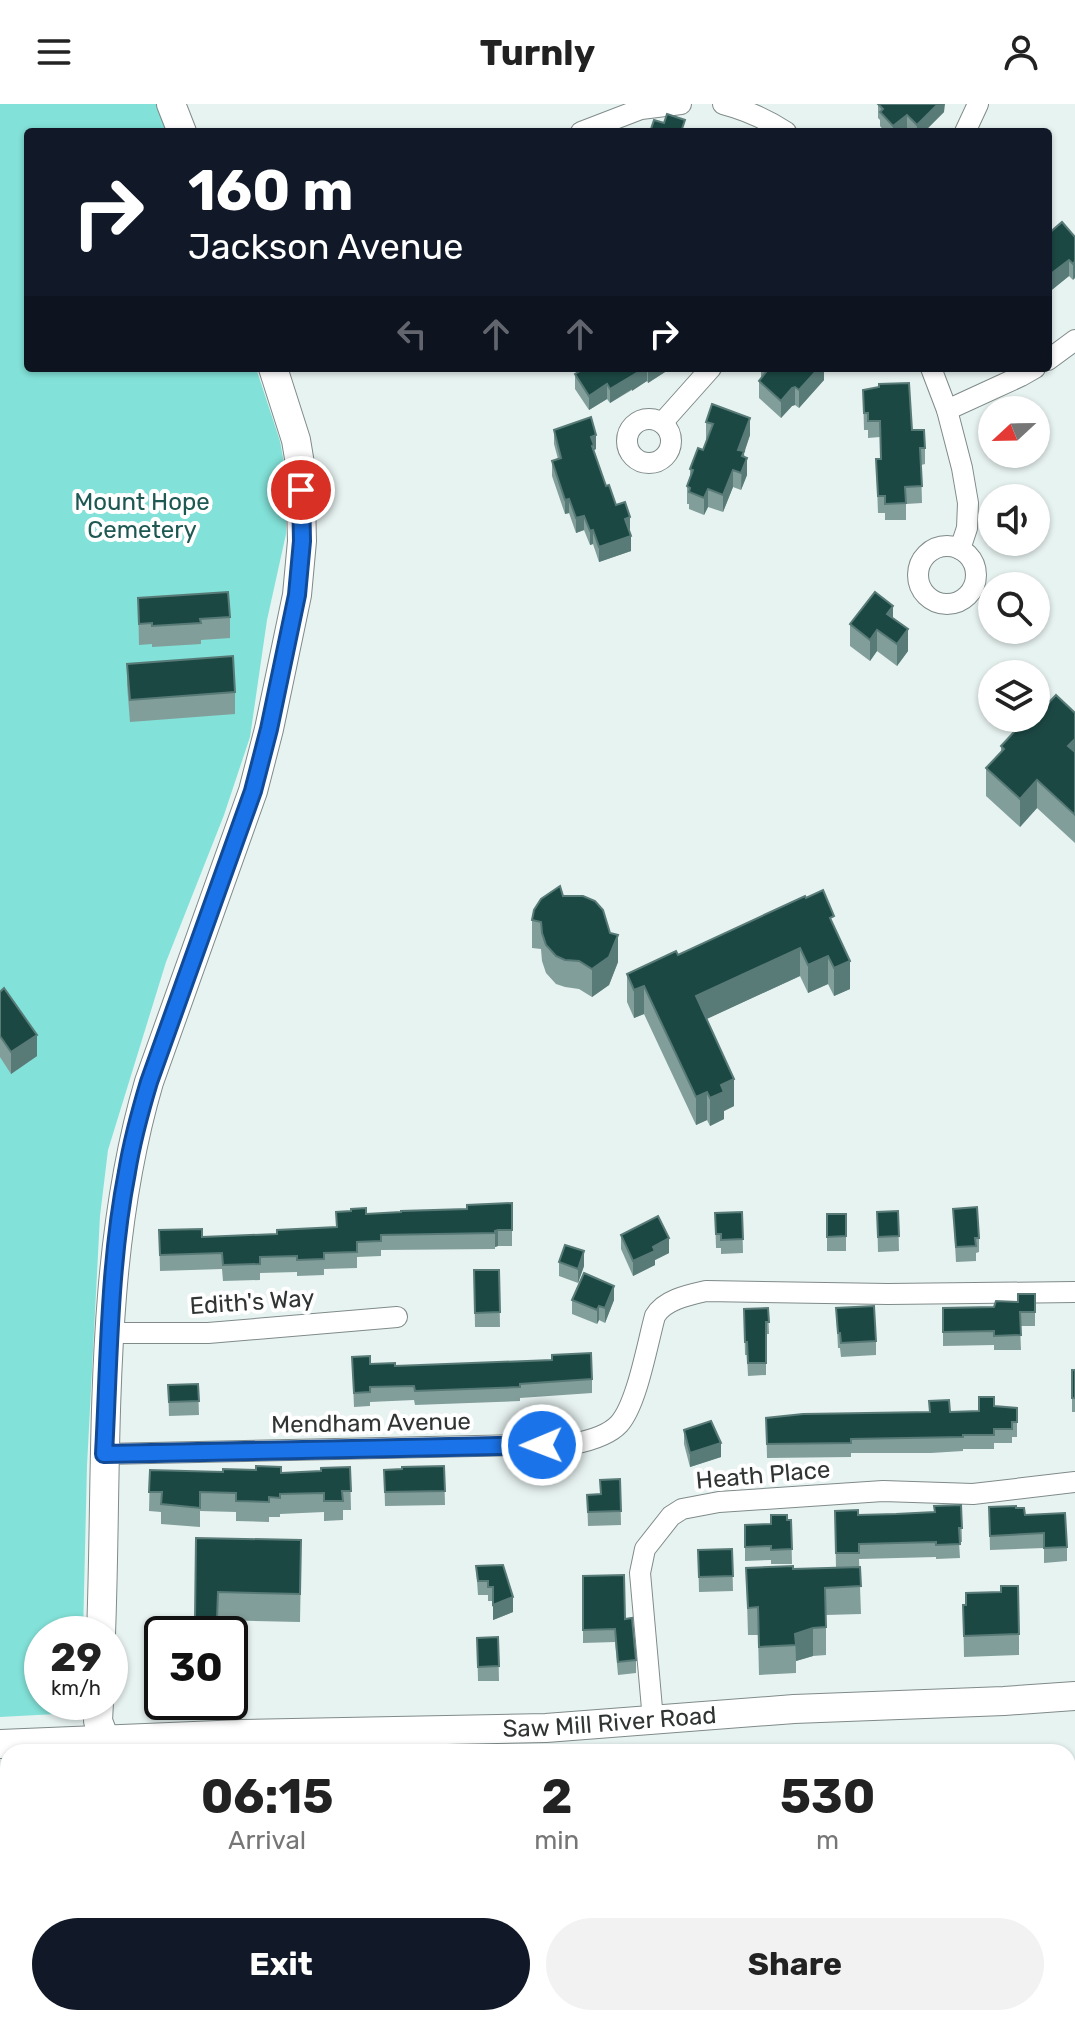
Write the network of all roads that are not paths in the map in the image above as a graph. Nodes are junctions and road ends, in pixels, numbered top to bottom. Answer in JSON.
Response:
{"nodes":[{"id":1,"x":171,"y":104,"type":"edge"},
{"id":2,"x":681,"y":104,"type":"edge"},
{"id":3,"x":723,"y":104,"type":"edge"},
{"id":4,"x":978,"y":104,"type":"edge"},
{"id":5,"x":180,"y":128,"type":"edge"},
{"id":6,"x":591,"y":128,"type":"edge"},
{"id":7,"x":780,"y":128,"type":"edge"},
{"id":8,"x":967,"y":128,"type":"edge"},
{"id":9,"x":1075,"y":340,"type":"edge"},
{"id":10,"x":1052,"y":357,"type":"edge"},
{"id":11,"x":274,"y":372,"type":"edge"},
{"id":12,"x":707,"y":372,"type":"edge"},
{"id":13,"x":933,"y":372,"type":"edge"},
{"id":14,"x":1028,"y":372,"type":"edge"},
{"id":15,"x":947,"y":410,"type":"junction"},
{"id":16,"x":662,"y":423,"type":"dead end"},
{"id":17,"x":960,"y":549,"type":"dead end"},
{"id":18,"x":1075,"y":1292,"type":"edge"},
{"id":19,"x":397,"y":1317,"type":"dead end"},
{"id":20,"x":111,"y":1333,"type":"junction"},
{"id":21,"x":104,"y":1454,"type":"junction"},
{"id":22,"x":1075,"y":1482,"type":"edge"},
{"id":23,"x":101,"y":1616,"type":"edge"},
{"id":24,"x":1075,"y":1696,"type":"edge"},
{"id":25,"x":98,"y":1720,"type":"edge"},
{"id":26,"x":653,"y":1720,"type":"junction"},
{"id":27,"x":107,"y":1744,"type":"edge"},
{"id":28,"x":133,"y":1744,"type":"edge"}],
"edges":[{"from":1,"to":5,"type":"main road"},
{"from":2,"to":6,"type":"street"},
{"from":3,"to":7,"type":"street"},
{"from":4,"to":8,"type":"street"},
{"from":9,"to":10,"type":"street"},
{"from":11,"to":20,"type":"main road"},
{"from":12,"to":16,"type":"street"},
{"from":13,"to":15,"type":"street"},
{"from":14,"to":15,"type":"street"},
{"from":15,"to":17,"type":"street"},
{"from":18,"to":21,"type":"street","name":"Mendham Avenue"},
{"from":19,"to":20,"type":"street","name":"Edith's Way"},
{"from":20,"to":21,"type":"main road"},
{"from":21,"to":23,"type":"main road"},
{"from":22,"to":26,"type":"street","name":"Heath Place"},
{"from":24,"to":26,"type":"main road","name":"Saw Mill River Road"},
{"from":25,"to":27,"type":"main road"},
{"from":26,"to":28,"type":"main road","name":"Saw Mill River Road"}]}
